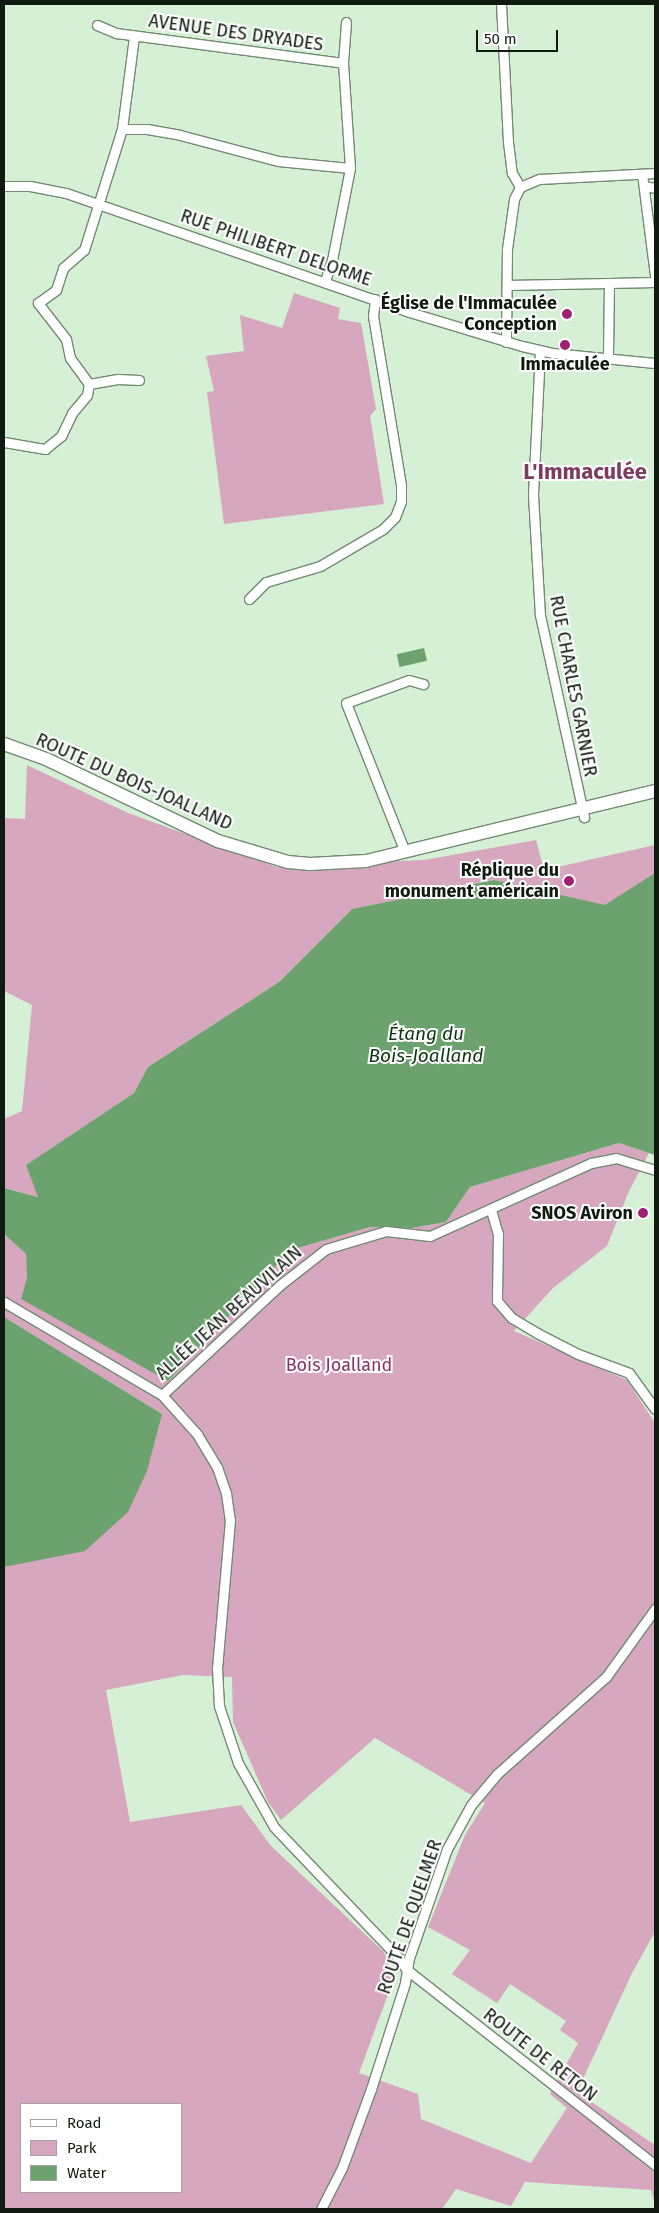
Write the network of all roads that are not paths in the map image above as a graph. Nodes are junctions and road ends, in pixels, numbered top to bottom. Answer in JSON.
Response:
{"nodes":[{"id":1,"x":501,"y":4,"type":"edge"},
{"id":2,"x":346,"y":22,"type":"dead end"},
{"id":3,"x":97,"y":24,"type":"dead end"},
{"id":4,"x":134,"y":36,"type":"junction"},
{"id":5,"x":343,"y":63,"type":"junction"},
{"id":6,"x":122,"y":129,"type":"junction"},
{"id":7,"x":350,"y":168,"type":"junction"},
{"id":8,"x":655,"y":173,"type":"edge"},
{"id":9,"x":642,"y":174,"type":"junction"},
{"id":10,"x":4,"y":186,"type":"edge"},
{"id":11,"x":644,"y":186,"type":"junction"},
{"id":12,"x":520,"y":187,"type":"junction"},
{"id":13,"x":655,"y":188,"type":"edge"},
{"id":14,"x":98,"y":205,"type":"junction"},
{"id":15,"x":655,"y":276,"type":"edge"},
{"id":16,"x":325,"y":281,"type":"junction"},
{"id":17,"x":655,"y":282,"type":"edge"},
{"id":18,"x":609,"y":283,"type":"junction"},
{"id":19,"x":507,"y":285,"type":"junction"},
{"id":20,"x":375,"y":299,"type":"junction"},
{"id":21,"x":506,"y":342,"type":"junction"},
{"id":22,"x":540,"y":351,"type":"junction"},
{"id":23,"x":608,"y":359,"type":"junction"},
{"id":24,"x":655,"y":363,"type":"edge"},
{"id":25,"x":139,"y":380,"type":"dead end"},
{"id":26,"x":89,"y":384,"type":"junction"},
{"id":27,"x":4,"y":442,"type":"edge"},
{"id":28,"x":249,"y":599,"type":"dead end"},
{"id":29,"x":423,"y":684,"type":"dead end"},
{"id":30,"x":4,"y":744,"type":"edge"},
{"id":31,"x":655,"y":791,"type":"edge"},
{"id":32,"x":655,"y":797,"type":"edge"},
{"id":33,"x":583,"y":813,"type":"junction"},
{"id":34,"x":454,"y":840,"type":"junction"},
{"id":35,"x":405,"y":852,"type":"junction"},
{"id":36,"x":655,"y":1170,"type":"edge"},
{"id":37,"x":491,"y":1210,"type":"junction"},
{"id":38,"x":4,"y":1302,"type":"edge"},
{"id":39,"x":162,"y":1395,"type":"junction"},
{"id":40,"x":655,"y":1409,"type":"edge"},
{"id":41,"x":655,"y":1609,"type":"edge"},
{"id":42,"x":406,"y":1969,"type":"junction"},
{"id":43,"x":655,"y":2165,"type":"edge"},
{"id":44,"x":321,"y":2209,"type":"edge"}],
"edges":[{"from":1,"to":12,"type":"street"},
{"from":2,"to":5,"type":"street"},
{"from":3,"to":4,"type":"street","name":"AVENUE DES DRYADES"},
{"from":4,"to":5,"type":"street","name":"AVENUE DES DRYADES"},
{"from":4,"to":6,"type":"street"},
{"from":5,"to":7,"type":"street"},
{"from":6,"to":7,"type":"street"},
{"from":6,"to":14,"type":"street"},
{"from":7,"to":16,"type":"street"},
{"from":8,"to":9,"type":"street"},
{"from":9,"to":11,"type":"street"},
{"from":9,"to":12,"type":"street"},
{"from":10,"to":14,"type":"street","name":"RUE PHILIBERT DELORME"},
{"from":11,"to":13,"type":"street"},
{"from":11,"to":15,"type":"street"},
{"from":12,"to":19,"type":"street"},
{"from":14,"to":16,"type":"street","name":"RUE PHILIBERT DELORME"},
{"from":14,"to":26,"type":"street"},
{"from":16,"to":20,"type":"street","name":"RUE PHILIBERT DELORME"},
{"from":17,"to":18,"type":"street"},
{"from":18,"to":19,"type":"street"},
{"from":18,"to":23,"type":"street"},
{"from":19,"to":21,"type":"street"},
{"from":20,"to":21,"type":"street","name":"RUE PHILIBERT DELORME"},
{"from":20,"to":28,"type":"street"},
{"from":21,"to":22,"type":"street","name":"RUE PHILIBERT DELORME"},
{"from":22,"to":23,"type":"street","name":"RUE PHILIBERT DELORME"},
{"from":22,"to":33,"type":"street","name":"RUE CHARLES GARNIER"},
{"from":23,"to":24,"type":"street","name":"RUE PHILIBERT DELORME"},
{"from":25,"to":26,"type":"street"},
{"from":26,"to":27,"type":"street"},
{"from":29,"to":35,"type":"street"},
{"from":30,"to":35,"type":"street","name":"ROUTE DU BOIS-JOALLAND"},
{"from":31,"to":33,"type":"street","name":"ROUTE DU BOIS-JOALLAND"},
{"from":32,"to":33,"type":"street","name":"ROUTE DU BOIS-JOALLAND"},
{"from":33,"to":34,"type":"street","name":"ROUTE DU BOIS-JOALLAND"},
{"from":33,"to":34,"type":"street","name":"ROUTE DU BOIS-JOALLAND"},
{"from":34,"to":35,"type":"street","name":"ROUTE DU BOIS-JOALLAND"},
{"from":36,"to":37,"type":"street","name":"ALLÉE JEAN BEAUVILAIN"},
{"from":37,"to":39,"type":"street","name":"ALLÉE JEAN BEAUVILAIN"},
{"from":37,"to":40,"type":"street"},
{"from":38,"to":39,"type":"street","name":"ROUTE DE RETON"},
{"from":39,"to":42,"type":"street","name":"ROUTE DE RETON"},
{"from":41,"to":42,"type":"street","name":"ROUTE DE QUELMER"},
{"from":42,"to":43,"type":"street","name":"ROUTE DE RETON"},
{"from":42,"to":44,"type":"street","name":"ROUTE DE QUELMER"}]}
